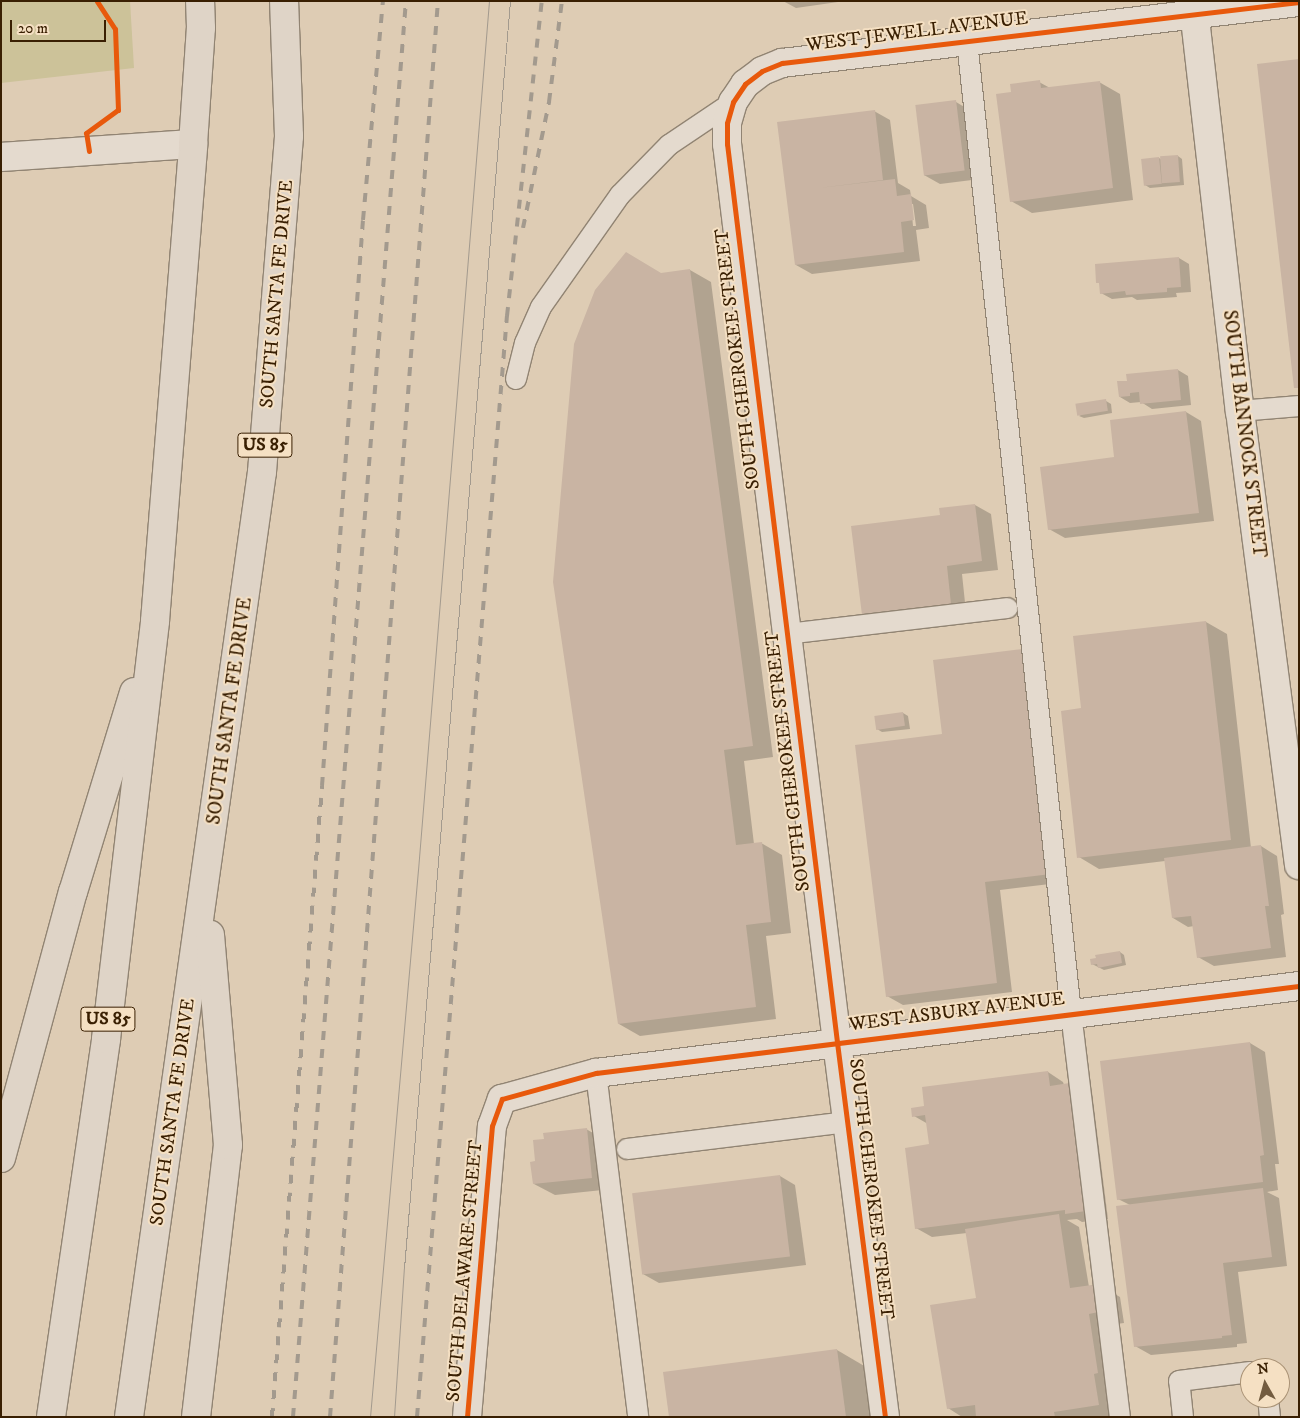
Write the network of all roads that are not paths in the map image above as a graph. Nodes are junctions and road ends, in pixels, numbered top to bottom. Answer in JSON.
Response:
{"nodes":[{"id":1,"x":200,"y":1,"type":"edge"},
{"id":2,"x":284,"y":1,"type":"edge"},
{"id":3,"x":1299,"y":2,"type":"edge"},
{"id":4,"x":1194,"y":8,"type":"edge"},
{"id":5,"x":967,"y":41,"type":"junction"},
{"id":6,"x":733,"y":102,"type":"junction"},
{"id":7,"x":193,"y":144,"type":"junction"},
{"id":8,"x":1,"y":156,"type":"edge"},
{"id":9,"x":516,"y":379,"type":"dead end"},
{"id":10,"x":1299,"y":406,"type":"edge"},
{"id":11,"x":1240,"y":411,"type":"junction"},
{"id":12,"x":1007,"y":608,"type":"dead end"},
{"id":13,"x":155,"y":621,"type":"junction"},
{"id":14,"x":787,"y":634,"type":"junction"},
{"id":15,"x":1299,"y":866,"type":"edge"},
{"id":16,"x":206,"y":886,"type":"junction"},
{"id":17,"x":1299,"y":986,"type":"edge"},
{"id":18,"x":1071,"y":1013,"type":"junction"},
{"id":19,"x":837,"y":1042,"type":"junction"},
{"id":20,"x":596,"y":1072,"type":"junction"},
{"id":21,"x":502,"y":1099,"type":"joint"},
{"id":22,"x":847,"y":1122,"type":"junction"},
{"id":23,"x":627,"y":1150,"type":"dead end"},
{"id":24,"x":1,"y":1158,"type":"edge"},
{"id":25,"x":1240,"y":1373,"type":"edge"},
{"id":26,"x":1120,"y":1416,"type":"edge"},
{"id":27,"x":51,"y":1417,"type":"edge"},
{"id":28,"x":130,"y":1417,"type":"edge"},
{"id":29,"x":196,"y":1417,"type":"edge"},
{"id":30,"x":467,"y":1417,"type":"edge"},
{"id":31,"x":638,"y":1417,"type":"edge"},
{"id":32,"x":885,"y":1417,"type":"edge"},
{"id":33,"x":1114,"y":1417,"type":"edge"},
{"id":34,"x":1184,"y":1417,"type":"edge"}],
"edges":[{"from":1,"to":7,"type":"highway","number":"US 85"},
{"from":2,"to":16,"type":"highway","name":"SOUTH SANTA FE DRIVE","number":"US 85"},
{"from":3,"to":4,"type":"street","name":"WEST JEWELL AVENUE"},
{"from":4,"to":5,"type":"street","name":"WEST JEWELL AVENUE"},
{"from":4,"to":11,"type":"street","name":"SOUTH BANNOCK STREET"},
{"from":5,"to":6,"type":"street","name":"WEST JEWELL AVENUE"},
{"from":5,"to":18,"type":"lane"},
{"from":6,"to":9,"type":"lane"},
{"from":6,"to":14,"type":"street","name":"SOUTH CHEROKEE STREET"},
{"from":7,"to":8,"type":"street"},
{"from":7,"to":13,"type":"highway","number":"US 85"},
{"from":10,"to":11,"type":"lane"},
{"from":11,"to":15,"type":"street","name":"SOUTH BANNOCK STREET"},
{"from":12,"to":14,"type":"lane"},
{"from":13,"to":24,"type":"highway"},
{"from":13,"to":27,"type":"highway","number":"US 85"},
{"from":14,"to":19,"type":"street","name":"SOUTH CHEROKEE STREET"},
{"from":16,"to":28,"type":"highway","name":"SOUTH SANTA FE DRIVE","number":"US 85"},
{"from":16,"to":29,"type":"highway"},
{"from":17,"to":18,"type":"street","name":"WEST ASBURY AVENUE"},
{"from":18,"to":19,"type":"street","name":"WEST ASBURY AVENUE"},
{"from":18,"to":26,"type":"lane"},
{"from":19,"to":20,"type":"street","name":"WEST ASBURY AVENUE"},
{"from":19,"to":22,"type":"street","name":"SOUTH CHEROKEE STREET"},
{"from":20,"to":21,"type":"street","name":"WEST ASBURY AVENUE"},
{"from":20,"to":31,"type":"lane"},
{"from":21,"to":30,"type":"street","name":"SOUTH DELAWARE STREET"},
{"from":22,"to":23,"type":"lane"},
{"from":22,"to":32,"type":"street","name":"SOUTH CHEROKEE STREET"},
{"from":25,"to":34,"type":"lane"},
{"from":26,"to":33,"type":"lane"}]}
